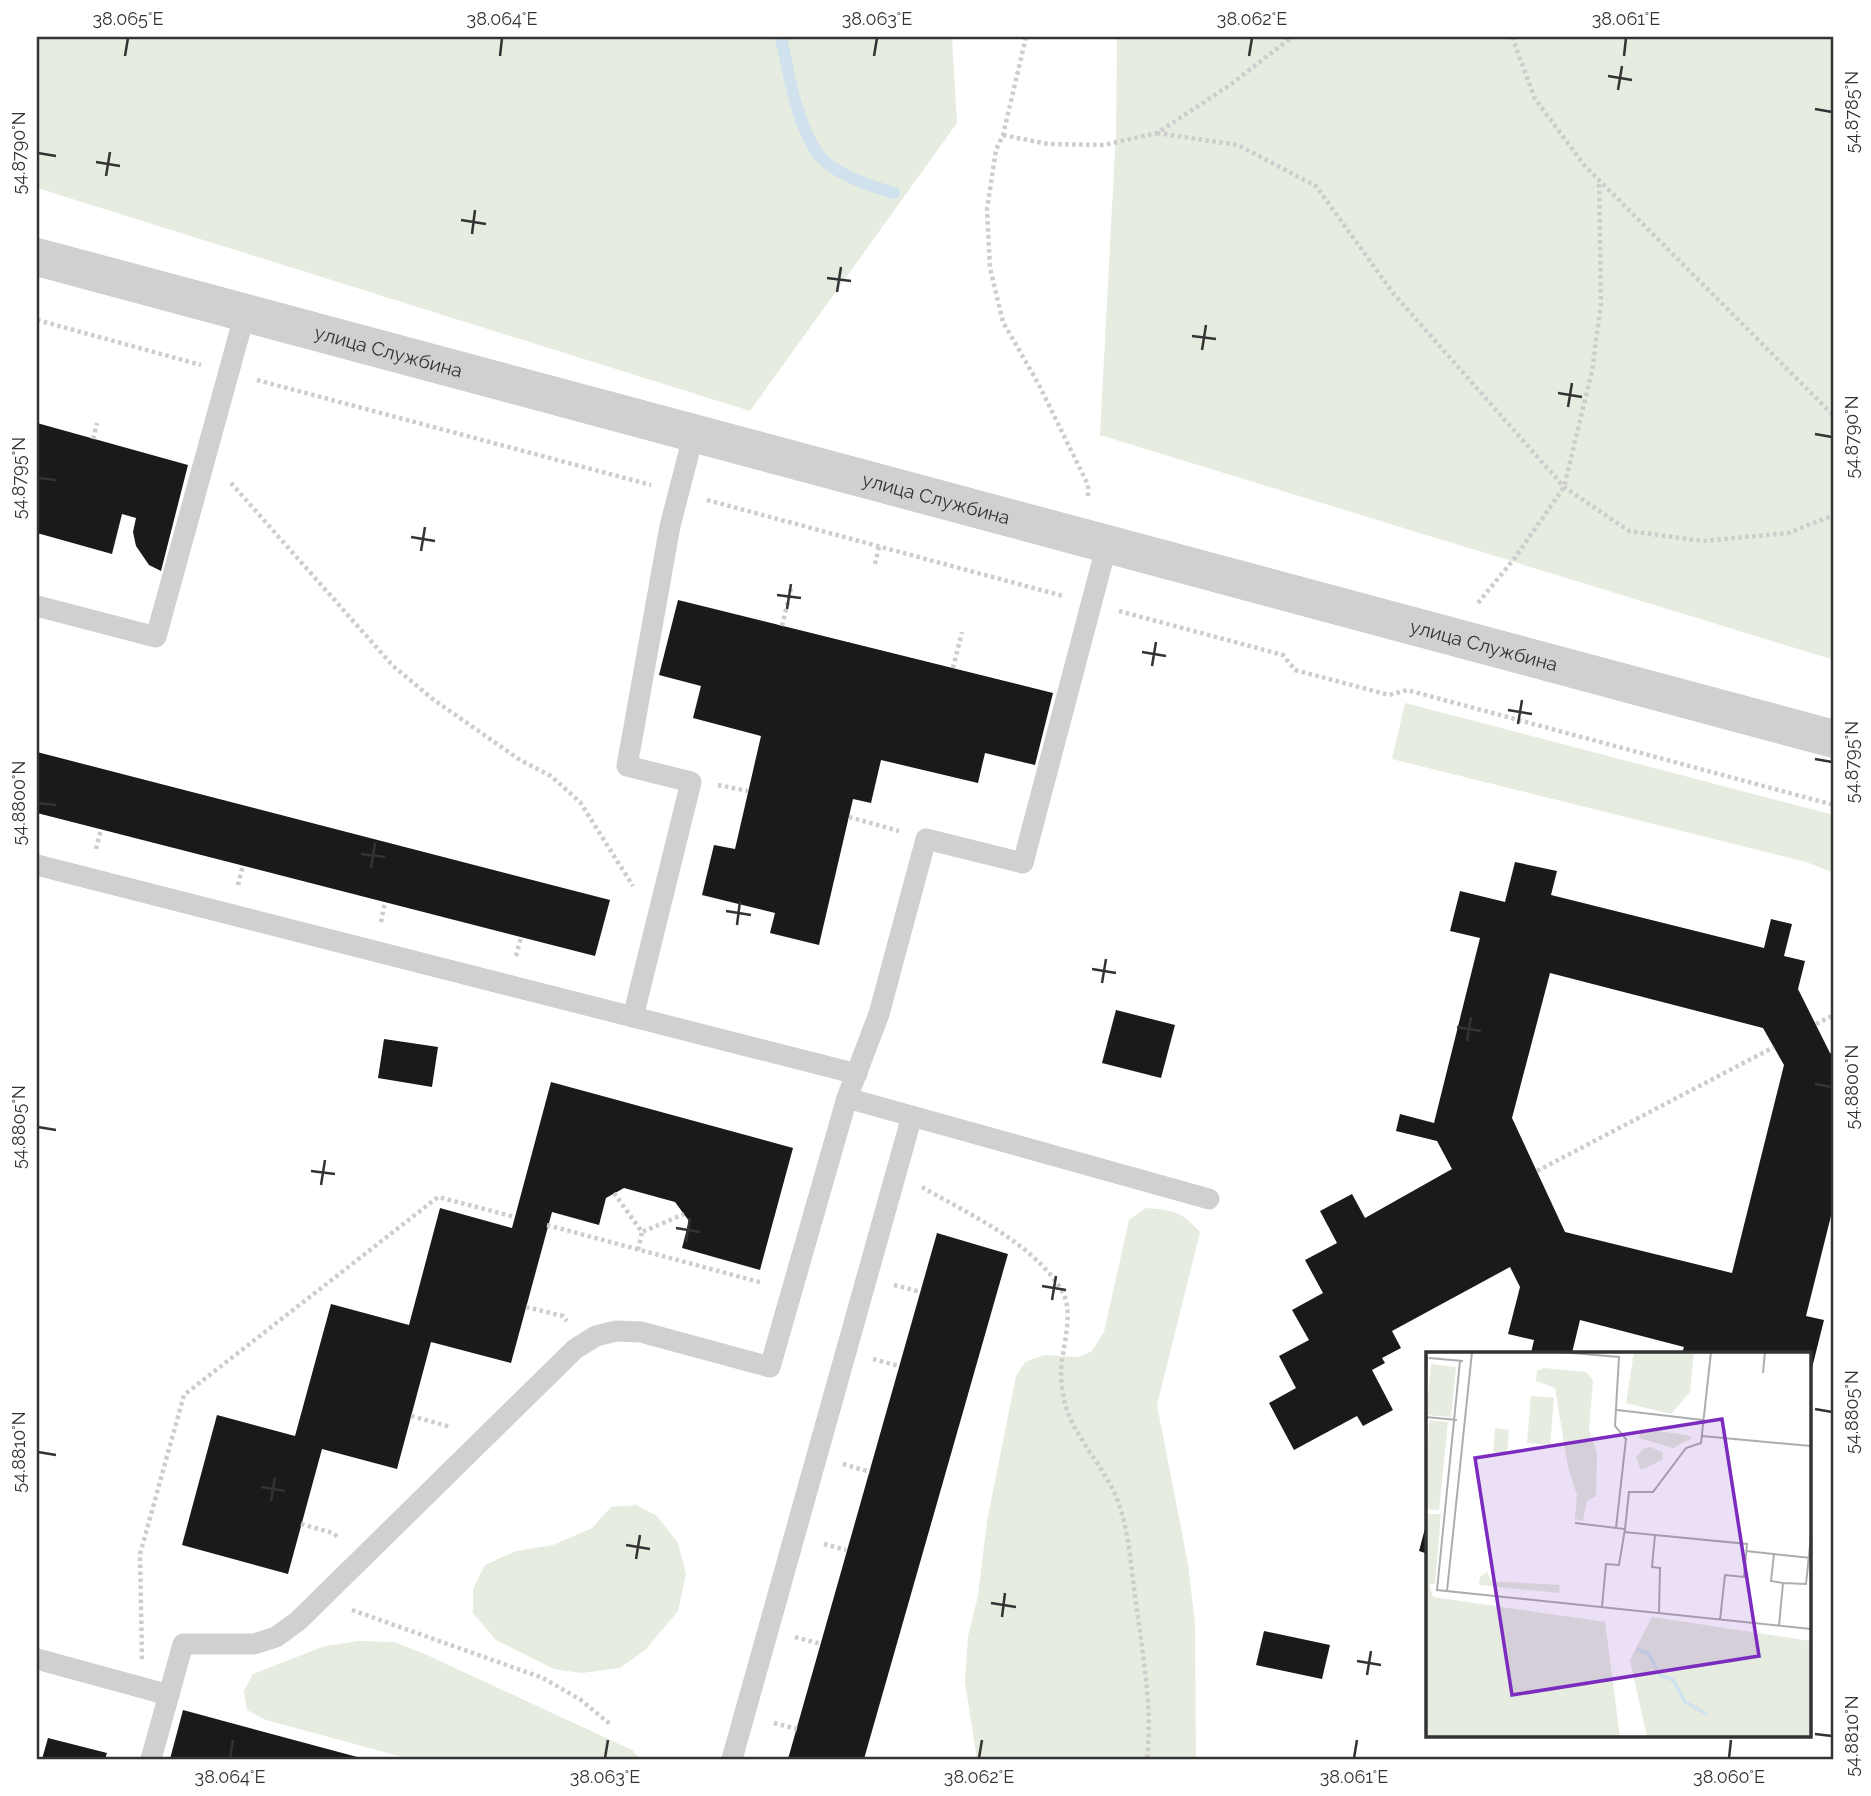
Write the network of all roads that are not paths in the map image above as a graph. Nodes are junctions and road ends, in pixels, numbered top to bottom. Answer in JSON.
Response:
{"nodes":[{"id":1,"x":37,"y":257,"type":"edge"},
{"id":2,"x":245,"y":313,"type":"junction"},
{"id":3,"x":694,"y":433,"type":"junction"},
{"id":4,"x":1096,"y":541,"type":"junction"},
{"id":5,"x":37,"y":606,"type":"edge"},
{"id":6,"x":1834,"y":739,"type":"edge"},
{"id":7,"x":37,"y":865,"type":"edge"},
{"id":8,"x":633,"y":1017,"type":"junction"},
{"id":9,"x":857,"y":1074,"type":"junction"},
{"id":10,"x":847,"y":1098,"type":"junction"},
{"id":11,"x":912,"y":1116,"type":"junction"},
{"id":12,"x":1209,"y":1199,"type":"dead end"},
{"id":13,"x":37,"y":1659,"type":"edge"},
{"id":14,"x":169,"y":1695,"type":"junction"},
{"id":15,"x":151,"y":1759,"type":"edge"},
{"id":16,"x":732,"y":1759,"type":"edge"}],
"edges":[{"from":1,"to":2,"type":"street","name":"улица Службина"},
{"from":2,"to":3,"type":"street","name":"улица Службина"},
{"from":2,"to":5,"type":"lane"},
{"from":3,"to":4,"type":"street","name":"улица Службина"},
{"from":3,"to":8,"type":"lane"},
{"from":4,"to":6,"type":"street","name":"улица Службина"},
{"from":4,"to":9,"type":"lane"},
{"from":7,"to":8,"type":"lane"},
{"from":8,"to":9,"type":"lane"},
{"from":9,"to":10,"type":"lane"},
{"from":10,"to":11,"type":"lane"},
{"from":10,"to":14,"type":"lane"},
{"from":11,"to":12,"type":"lane"},
{"from":11,"to":16,"type":"lane"},
{"from":13,"to":14,"type":"lane"},
{"from":14,"to":15,"type":"lane"}]}
